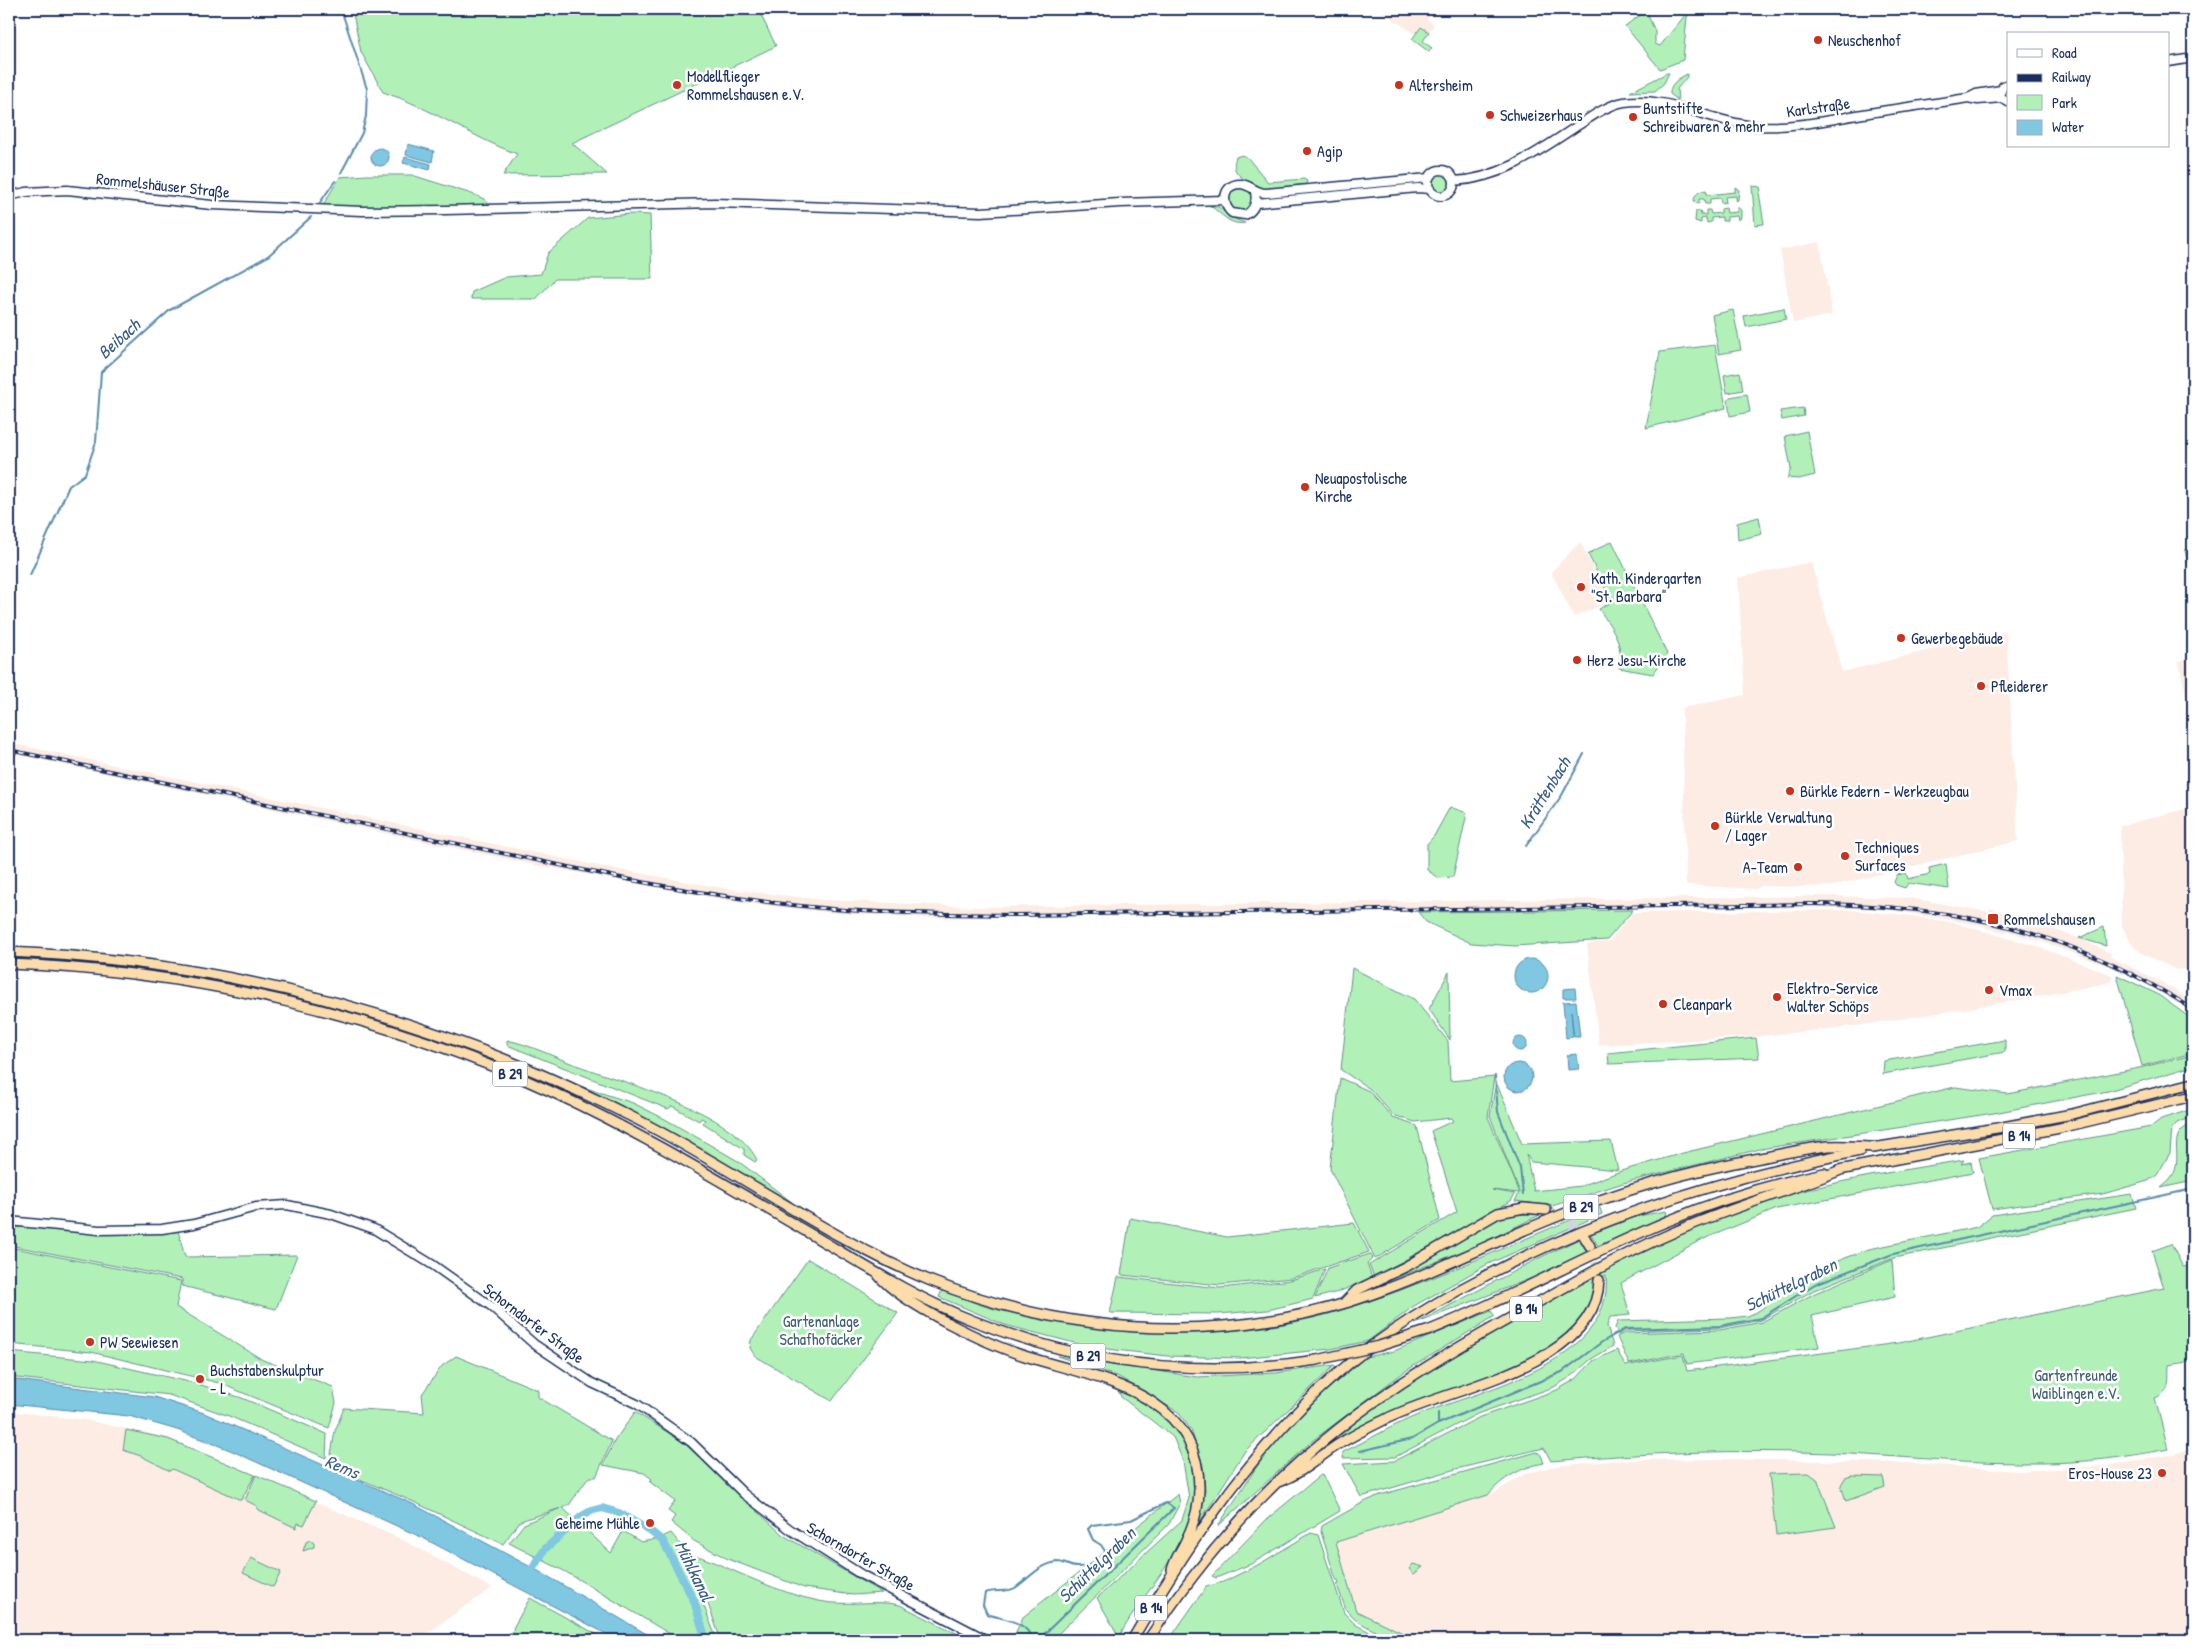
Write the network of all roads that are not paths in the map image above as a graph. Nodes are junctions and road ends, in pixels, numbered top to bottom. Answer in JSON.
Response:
{"nodes":[{"id":1,"x":2193,"y":58,"type":"edge"},
{"id":2,"x":2170,"y":62,"type":"edge"},
{"id":3,"x":2007,"y":85,"type":"edge"},
{"id":4,"x":2001,"y":90,"type":"junction"},
{"id":5,"x":1968,"y":98,"type":"junction"},
{"id":6,"x":2005,"y":100,"type":"edge"},
{"id":7,"x":1428,"y":178,"type":"junction"},
{"id":8,"x":1454,"y":182,"type":"junction"},
{"id":9,"x":1430,"y":189,"type":"junction"},
{"id":10,"x":1255,"y":192,"type":"junction"},
{"id":11,"x":9,"y":196,"type":"edge"},
{"id":12,"x":1224,"y":200,"type":"junction"},
{"id":13,"x":1256,"y":203,"type":"junction"},
{"id":14,"x":9,"y":952,"type":"edge"},
{"id":15,"x":9,"y":964,"type":"edge"},
{"id":16,"x":2193,"y":1083,"type":"edge"},
{"id":17,"x":2193,"y":1096,"type":"edge"},
{"id":18,"x":1878,"y":1147,"type":"junction"},
{"id":19,"x":1843,"y":1169,"type":"junction"},
{"id":20,"x":1546,"y":1210,"type":"tunnel mouth"},
{"id":21,"x":9,"y":1221,"type":"edge"},
{"id":22,"x":1584,"y":1236,"type":"tunnel mouth"},
{"id":23,"x":1590,"y":1246,"type":"tunnel mouth"},
{"id":24,"x":875,"y":1271,"type":"junction"},
{"id":25,"x":1599,"y":1280,"type":"tunnel mouth"},
{"id":26,"x":1345,"y":1303,"type":"junction"},
{"id":27,"x":1276,"y":1483,"type":"junction"},
{"id":28,"x":1171,"y":1576,"type":"junction"},
{"id":29,"x":987,"y":1640,"type":"edge"},
{"id":30,"x":1132,"y":1640,"type":"edge"},
{"id":31,"x":1148,"y":1640,"type":"edge"}],
"edges":[{"from":1,"to":2,"type":"main road"},
{"from":3,"to":4,"type":"main road"},
{"from":4,"to":5,"type":"main road","name":"Karlstraße"},
{"from":4,"to":6,"type":"main road"},
{"from":5,"to":6,"type":"main road","name":"Karlstraße"},
{"from":5,"to":8,"type":"main road","name":"Karlstraße"},
{"from":7,"to":8,"type":"main road"},
{"from":7,"to":9,"type":"main road"},
{"from":7,"to":10,"type":"main road"},
{"from":8,"to":9,"type":"main road","name":"Karlstraße"},
{"from":9,"to":13,"type":"main road"},
{"from":10,"to":12,"type":"main road"},
{"from":10,"to":13,"type":"main road"},
{"from":11,"to":12,"type":"main road","name":"Rommelshäuser Straße"},
{"from":12,"to":13,"type":"main road"},
{"from":14,"to":26,"type":"highway","number":"B 29"},
{"from":15,"to":24,"type":"highway","number":"B 29"},
{"from":16,"to":18,"type":"highway","number":"B 14"},
{"from":17,"to":19,"type":"highway","number":"B 14"},
{"from":18,"to":26,"type":"highway","number":"B 29"},
{"from":18,"to":28,"type":"highway","number":"B 14"},
{"from":19,"to":24,"type":"highway","number":"B 29","bridge":true},
{"from":19,"to":27,"type":"highway","number":"B 14"},
{"from":20,"to":26,"type":"highway"},
{"from":21,"to":29,"type":"main road","name":"Schorndorfer Straße"},
{"from":22,"to":23,"type":"highway"},
{"from":24,"to":28,"type":"highway"},
{"from":25,"to":27,"type":"highway"},
{"from":27,"to":31,"type":"highway","number":"B 14"},
{"from":28,"to":30,"type":"highway","number":"B 14"}]}
